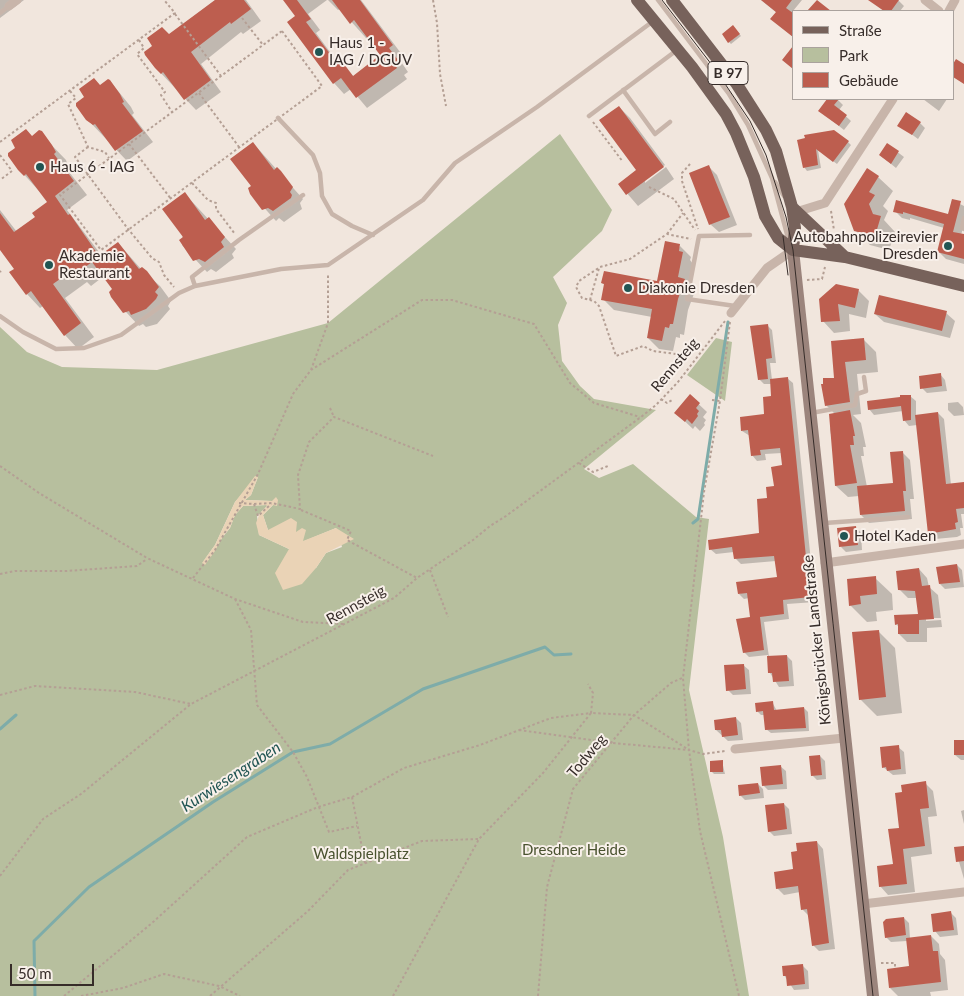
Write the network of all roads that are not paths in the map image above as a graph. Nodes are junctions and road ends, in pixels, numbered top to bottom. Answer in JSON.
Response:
{"nodes":[{"id":1,"x":16,"y":0,"type":"edge"},
{"id":2,"x":637,"y":0,"type":"edge"},
{"id":3,"x":658,"y":0,"type":"edge"},
{"id":4,"x":672,"y":0,"type":"edge"},
{"id":5,"x":925,"y":0,"type":"edge"},
{"id":6,"x":9,"y":6,"type":"joint"},
{"id":7,"x":938,"y":10,"type":"edge"},
{"id":8,"x":0,"y":12,"type":"edge"},
{"id":9,"x":653,"y":21,"type":"junction"},
{"id":10,"x":678,"y":49,"type":"junction"},
{"id":11,"x":623,"y":90,"type":"junction"},
{"id":12,"x":892,"y":100,"type":"edge"},
{"id":13,"x":588,"y":116,"type":"road end"},
{"id":14,"x":278,"y":118,"type":"road end"},
{"id":15,"x":670,"y":122,"type":"dead end"},
{"id":16,"x":772,"y":178,"type":"junction"},
{"id":17,"x":303,"y":196,"type":"dead end"},
{"id":18,"x":795,"y":209,"type":"junction"},
{"id":19,"x":964,"y":218,"type":"edge"},
{"id":20,"x":964,"y":228,"type":"edge"},
{"id":21,"x":373,"y":235,"type":"junction"},
{"id":22,"x":750,"y":235,"type":"dead end"},
{"id":23,"x":793,"y":250,"type":"junction"},
{"id":24,"x":845,"y":257,"type":"junction"},
{"id":25,"x":195,"y":286,"type":"junction"},
{"id":26,"x":964,"y":286,"type":"edge"},
{"id":27,"x":733,"y":313,"type":"joint"},
{"id":28,"x":0,"y":316,"type":"edge"},
{"id":29,"x":864,"y":377,"type":"dead end"},
{"id":30,"x":809,"y":413,"type":"junction"},
{"id":31,"x":908,"y":516,"type":"dead end"},
{"id":32,"x":821,"y":523,"type":"junction"},
{"id":33,"x":964,"y":544,"type":"edge"},
{"id":34,"x":825,"y":563,"type":"junction"},
{"id":35,"x":844,"y":738,"type":"junction"},
{"id":36,"x":735,"y":749,"type":"road end"},
{"id":37,"x":964,"y":892,"type":"edge"},
{"id":38,"x":862,"y":904,"type":"junction"},
{"id":39,"x":873,"y":996,"type":"edge"}],
"edges":[{"from":1,"to":6,"type":"street"},
{"from":2,"to":9,"type":"main road","number":"B 97"},
{"from":3,"to":16,"type":"lane"},
{"from":4,"to":18,"type":"main road","number":"B 97"},
{"from":5,"to":7,"type":"street"},
{"from":6,"to":8,"type":"lane"},
{"from":9,"to":10,"type":"main road","number":"B 97"},
{"from":9,"to":21,"type":"lane"},
{"from":10,"to":11,"type":"lane"},
{"from":10,"to":23,"type":"main road","number":"B 97"},
{"from":11,"to":13,"type":"lane"},
{"from":11,"to":15,"type":"lane"},
{"from":12,"to":18,"type":"street"},
{"from":14,"to":21,"type":"lane"},
{"from":16,"to":18,"type":"lane"},
{"from":16,"to":23,"type":"lane"},
{"from":17,"to":25,"type":"lane"},
{"from":18,"to":23,"type":"main road","number":"B 97"},
{"from":18,"to":24,"type":"main road"},
{"from":19,"to":20,"type":"lane"},
{"from":21,"to":25,"type":"lane"},
{"from":22,"to":27,"type":"lane"},
{"from":23,"to":24,"type":"main road"},
{"from":23,"to":27,"type":"street"},
{"from":23,"to":30,"type":"main road","name":"Königsbrücker Landstraße"},
{"from":24,"to":26,"type":"main road"},
{"from":25,"to":28,"type":"lane"},
{"from":29,"to":30,"type":"lane"},
{"from":30,"to":32,"type":"main road","name":"Königsbrücker Landstraße"},
{"from":31,"to":32,"type":"lane"},
{"from":32,"to":34,"type":"main road","name":"Königsbrücker Landstraße"},
{"from":33,"to":34,"type":"street"},
{"from":34,"to":35,"type":"main road","name":"Königsbrücker Landstraße"},
{"from":35,"to":36,"type":"street"},
{"from":35,"to":38,"type":"main road","name":"Königsbrücker Landstraße"},
{"from":37,"to":38,"type":"street"},
{"from":38,"to":39,"type":"main road","name":"Königsbrücker Landstraße"}]}
